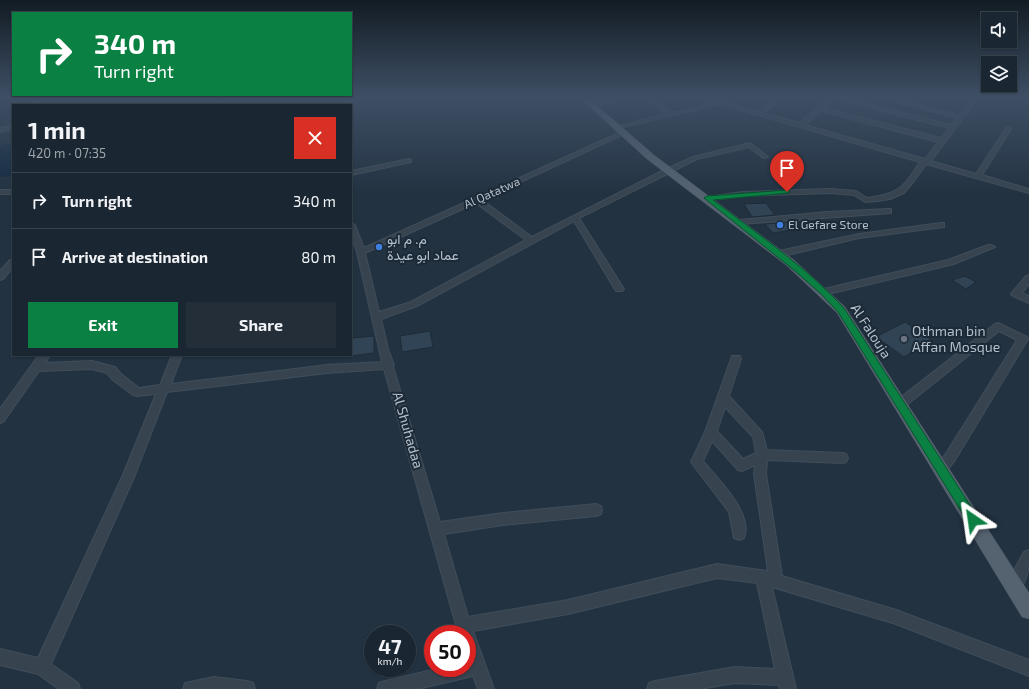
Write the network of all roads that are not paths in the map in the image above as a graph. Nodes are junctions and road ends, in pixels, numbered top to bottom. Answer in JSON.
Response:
{"nodes":[{"id":1,"x":623,"y":129,"type":"edge"},
{"id":2,"x":811,"y":129,"type":"edge"},
{"id":3,"x":897,"y":129,"type":"edge"},
{"id":4,"x":951,"y":129,"type":"edge"},
{"id":5,"x":1008,"y":129,"type":"dead end"},
{"id":6,"x":620,"y":130,"type":"junction"},
{"id":7,"x":943,"y":141,"type":"junction"},
{"id":8,"x":765,"y":157,"type":"dead end"},
{"id":9,"x":926,"y":161,"type":"junction"},
{"id":10,"x":409,"y":162,"type":"dead end"},
{"id":11,"x":668,"y":170,"type":"junction"},
{"id":12,"x":352,"y":173,"type":"edge"},
{"id":13,"x":978,"y":176,"type":"junction"},
{"id":14,"x":1029,"y":191,"type":"edge"},
{"id":15,"x":0,"y":192,"type":"edge"},
{"id":16,"x":12,"y":192,"type":"edge"},
{"id":17,"x":707,"y":198,"type":"junction"},
{"id":18,"x":477,"y":200,"type":"junction"},
{"id":19,"x":888,"y":211,"type":"dead end"},
{"id":20,"x":575,"y":217,"type":"junction"},
{"id":21,"x":740,"y":222,"type":"junction"},
{"id":22,"x":941,"y":225,"type":"dead end"},
{"id":23,"x":352,"y":229,"type":"edge"},
{"id":24,"x":532,"y":240,"type":"junction"},
{"id":25,"x":991,"y":247,"type":"dead end"},
{"id":26,"x":360,"y":252,"type":"junction"},
{"id":27,"x":779,"y":254,"type":"junction"},
{"id":28,"x":12,"y":263,"type":"edge"},
{"id":29,"x":0,"y":277,"type":"edge"},
{"id":30,"x":1029,"y":278,"type":"edge"},
{"id":31,"x":620,"y":289,"type":"dead end"},
{"id":32,"x":824,"y":292,"type":"junction"},
{"id":33,"x":1029,"y":300,"type":"edge"},
{"id":34,"x":376,"y":317,"type":"junction"},
{"id":35,"x":44,"y":356,"type":"edge"},
{"id":36,"x":177,"y":356,"type":"edge"},
{"id":37,"x":736,"y":359,"type":"dead end"},
{"id":38,"x":389,"y":365,"type":"junction"},
{"id":39,"x":37,"y":366,"type":"junction"},
{"id":40,"x":164,"y":389,"type":"junction"},
{"id":41,"x":724,"y":398,"type":"junction"},
{"id":42,"x":900,"y":404,"type":"junction"},
{"id":43,"x":0,"y":418,"type":"edge"},
{"id":44,"x":711,"y":432,"type":"junction"},
{"id":45,"x":762,"y":455,"type":"junction"},
{"id":46,"x":842,"y":458,"type":"dead end"},
{"id":47,"x":941,"y":468,"type":"junction"},
{"id":48,"x":596,"y":510,"type":"dead end"},
{"id":49,"x":436,"y":529,"type":"junction"},
{"id":50,"x":739,"y":534,"type":"dead end"},
{"id":51,"x":1029,"y":557,"type":"edge"},
{"id":52,"x":769,"y":578,"type":"junction"},
{"id":53,"x":1013,"y":586,"type":"junction"},
{"id":54,"x":1029,"y":609,"type":"edge"},
{"id":55,"x":463,"y":625,"type":"edge"},
{"id":56,"x":476,"y":629,"type":"edge"},
{"id":57,"x":0,"y":657,"type":"edge"},
{"id":58,"x":476,"y":662,"type":"edge"},
{"id":59,"x":42,"y":667,"type":"junction"},
{"id":60,"x":478,"y":667,"type":"junction"},
{"id":61,"x":1029,"y":668,"type":"edge"},
{"id":62,"x":787,"y":683,"type":"edge"},
{"id":63,"x":72,"y":689,"type":"edge"},
{"id":64,"x":190,"y":689,"type":"edge"},
{"id":65,"x":247,"y":689,"type":"edge"},
{"id":66,"x":385,"y":689,"type":"edge"},
{"id":67,"x":486,"y":689,"type":"edge"},
{"id":68,"x":655,"y":689,"type":"edge"}],
"edges":[{"from":1,"to":6,"type":"street","name":"Al Qatatwa"},
{"from":2,"to":9,"type":"street"},
{"from":3,"to":7,"type":"street"},
{"from":4,"to":7,"type":"street"},
{"from":5,"to":13,"type":"street"},
{"from":6,"to":11,"type":"main road","name":"Al Falouja"},
{"from":6,"to":18,"type":"street","name":"Al Qatatwa"},
{"from":7,"to":9,"type":"street"},
{"from":8,"to":11,"type":"street"},
{"from":9,"to":13,"type":"street"},
{"from":9,"to":17,"type":"street"},
{"from":10,"to":12,"type":"street"},
{"from":11,"to":17,"type":"main road","name":"Al Falouja"},
{"from":11,"to":20,"type":"street"},
{"from":13,"to":14,"type":"street"},
{"from":15,"to":16,"type":"street"},
{"from":17,"to":21,"type":"main road","name":"Al Falouja"},
{"from":18,"to":24,"type":"street"},
{"from":18,"to":26,"type":"street","name":"Al Qatatwa"},
{"from":19,"to":21,"type":"street"},
{"from":20,"to":24,"type":"street"},
{"from":20,"to":31,"type":"street"},
{"from":21,"to":27,"type":"main road","name":"Al Falouja"},
{"from":22,"to":27,"type":"street"},
{"from":23,"to":26,"type":"street","name":"Al Shuhadaa"},
{"from":24,"to":34,"type":"street"},
{"from":25,"to":32,"type":"street"},
{"from":26,"to":34,"type":"street","name":"Al Shuhadaa"},
{"from":27,"to":32,"type":"main road","name":"Al Falouja"},
{"from":28,"to":29,"type":"street"},
{"from":30,"to":33,"type":"street"},
{"from":32,"to":42,"type":"main road","name":"Al Falouja"},
{"from":34,"to":38,"type":"street","name":"Al Shuhadaa"},
{"from":35,"to":39,"type":"street"},
{"from":36,"to":40,"type":"street"},
{"from":37,"to":41,"type":"street"},
{"from":38,"to":40,"type":"street"},
{"from":38,"to":49,"type":"street","name":"Al Shuhadaa"},
{"from":39,"to":40,"type":"street"},
{"from":39,"to":43,"type":"street"},
{"from":40,"to":59,"type":"street"},
{"from":41,"to":44,"type":"street"},
{"from":41,"to":45,"type":"street"},
{"from":42,"to":47,"type":"main road","name":"Al Falouja"},
{"from":42,"to":47,"type":"street"},
{"from":44,"to":45,"type":"street"},
{"from":44,"to":50,"type":"street"},
{"from":45,"to":46,"type":"street"},
{"from":45,"to":52,"type":"street"},
{"from":47,"to":53,"type":"main road","name":"Al Falouja"},
{"from":48,"to":49,"type":"street"},
{"from":49,"to":55,"type":"street","name":"Al Shuhadaa"},
{"from":51,"to":53,"type":"street"},
{"from":52,"to":56,"type":"street"},
{"from":52,"to":61,"type":"street"},
{"from":52,"to":62,"type":"street"},
{"from":53,"to":54,"type":"main road","name":"Al Falouja"},
{"from":57,"to":59,"type":"street"},
{"from":58,"to":60,"type":"street","name":"Al Shuhadaa"},
{"from":59,"to":63,"type":"street"},
{"from":60,"to":66,"type":"street"},
{"from":60,"to":67,"type":"street","name":"Al Shuhadaa"},
{"from":62,"to":68,"type":"street"},
{"from":64,"to":65,"type":"street"}]}
